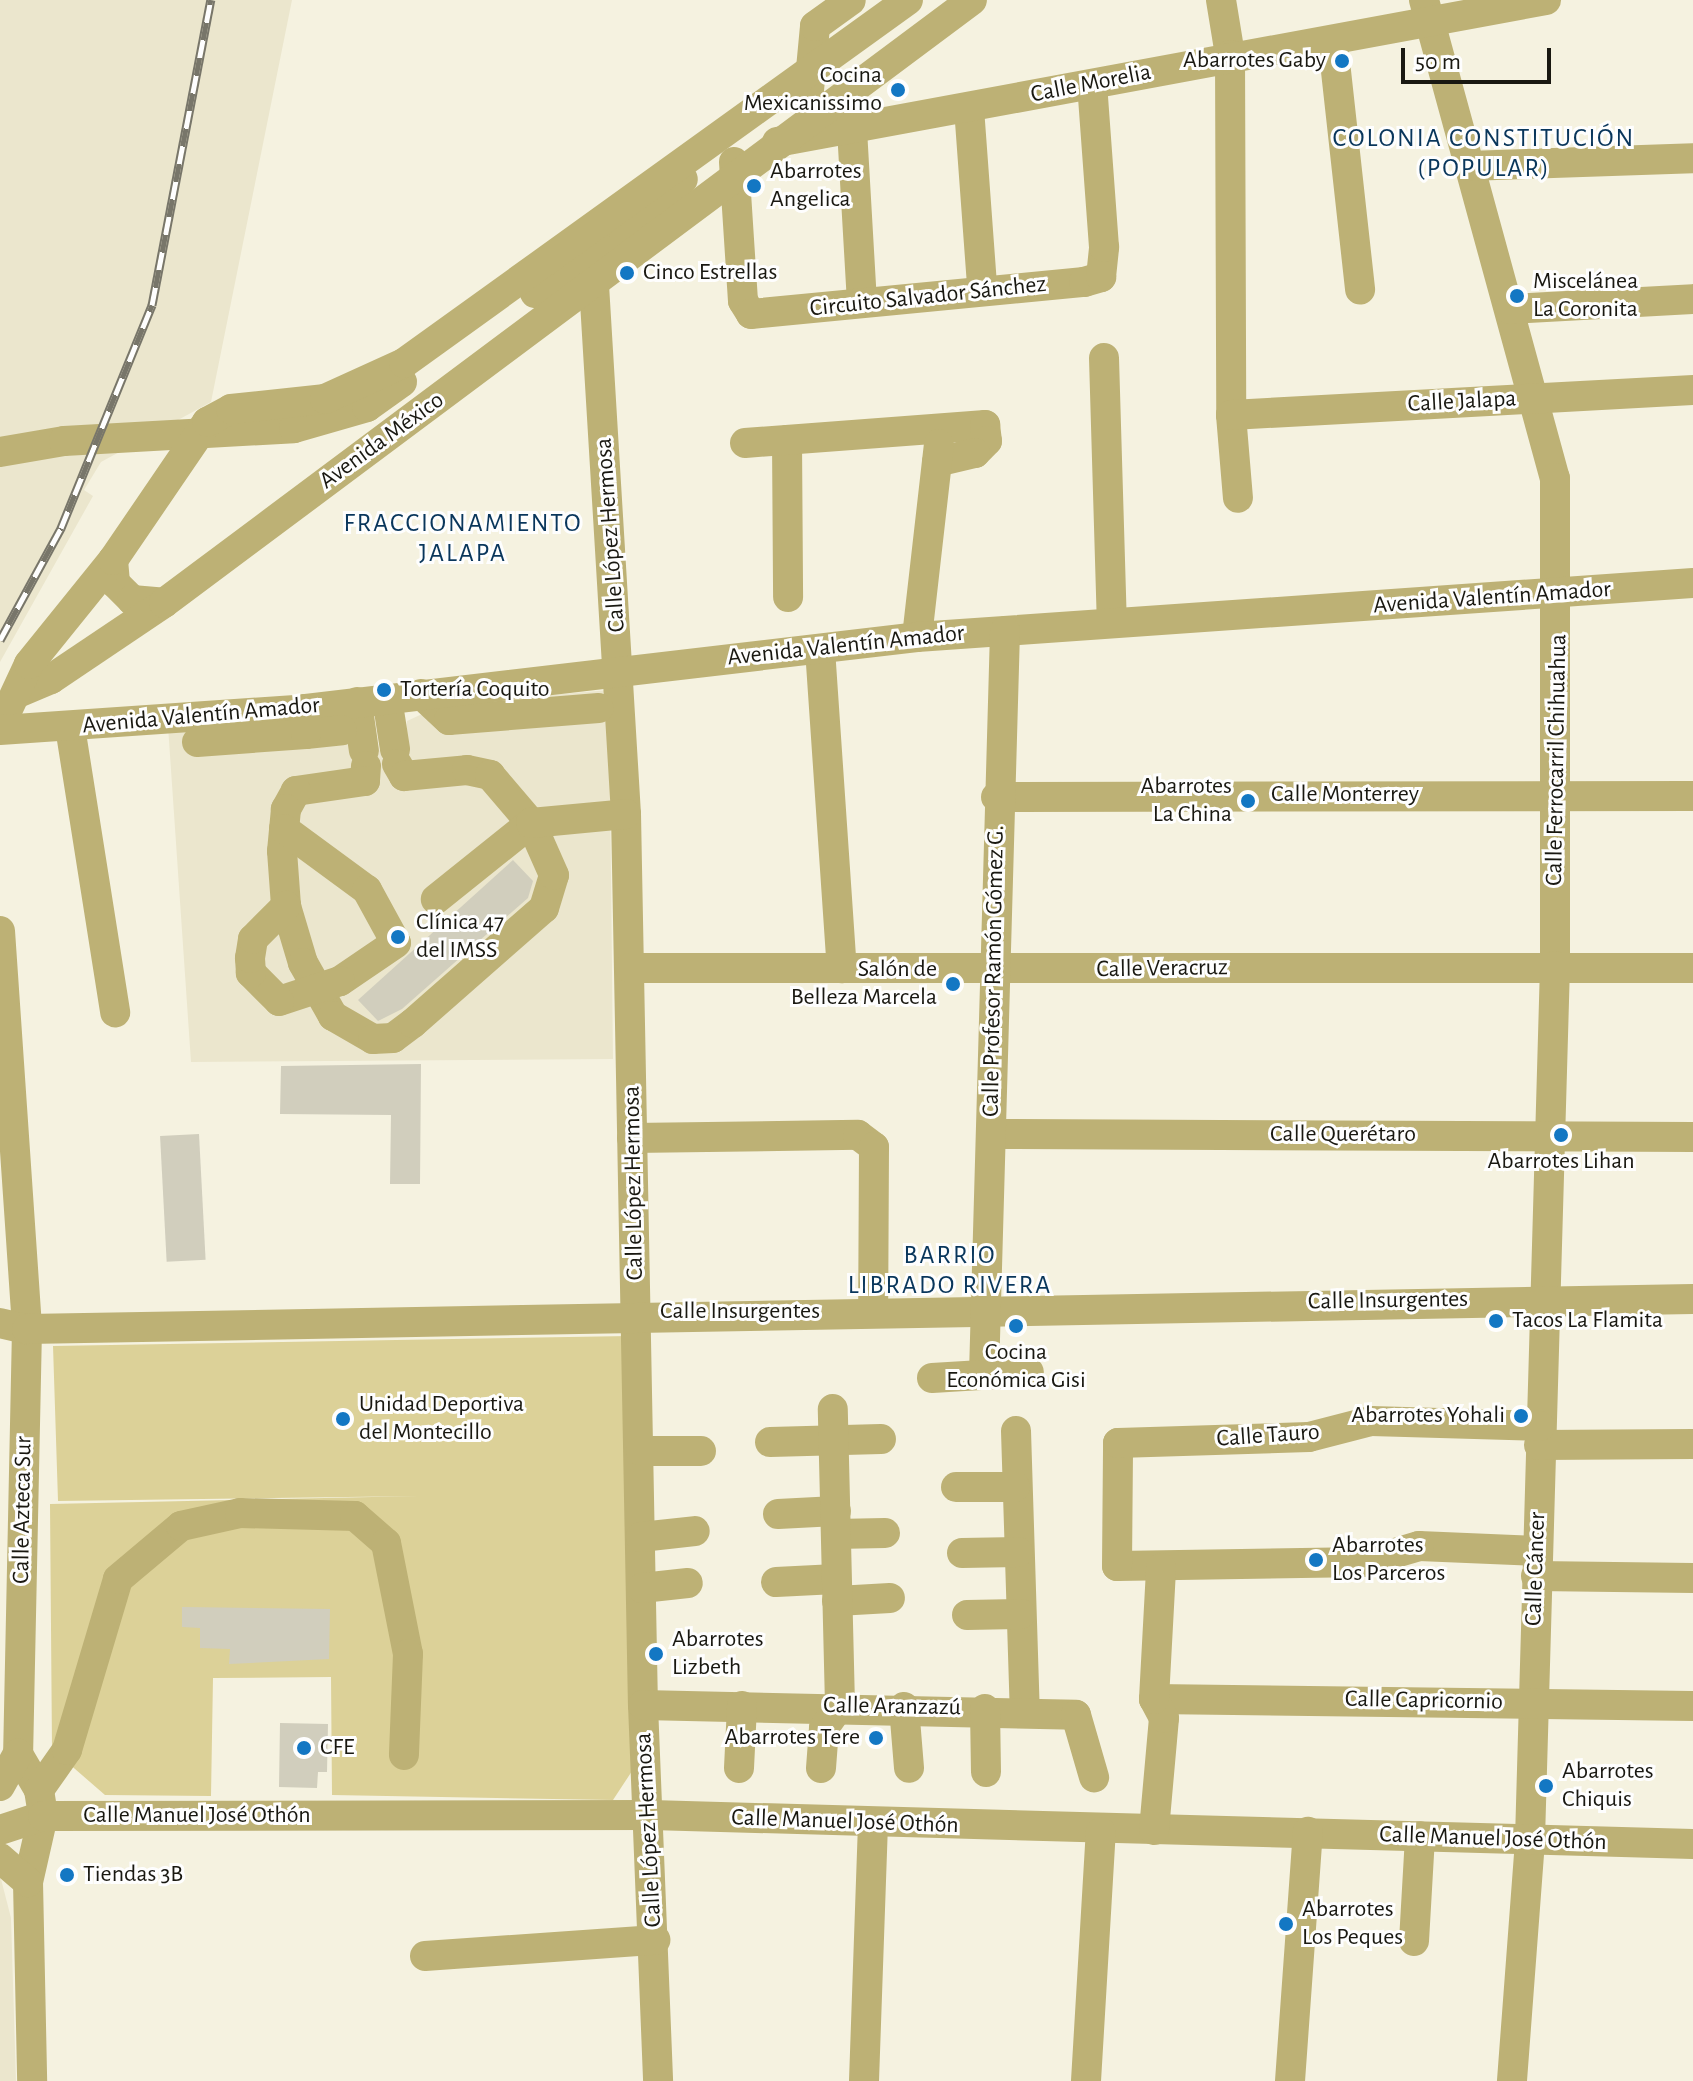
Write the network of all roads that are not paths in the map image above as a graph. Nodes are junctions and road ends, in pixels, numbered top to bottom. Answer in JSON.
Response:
{"nodes":[{"id":1,"x":851,"y":0,"type":"edge"},
{"id":2,"x":908,"y":0,"type":"edge"},
{"id":3,"x":972,"y":0,"type":"edge"},
{"id":4,"x":1221,"y":0,"type":"edge"},
{"id":5,"x":1546,"y":0,"type":"edge"},
{"id":6,"x":1426,"y":11,"type":"edge"},
{"id":7,"x":1333,"y":44,"type":"junction"},
{"id":8,"x":844,"y":48,"type":"junction"},
{"id":9,"x":1230,"y":55,"type":"junction"},
{"id":10,"x":807,"y":76,"type":"junction"},
{"id":11,"x":1092,"y":85,"type":"junction"},
{"id":12,"x":849,"y":93,"type":"junction"},
{"id":13,"x":969,"y":108,"type":"junction"},
{"id":14,"x":812,"y":114,"type":"junction"},
{"id":15,"x":728,"y":128,"type":"junction"},
{"id":16,"x":853,"y":132,"type":"junction"},
{"id":17,"x":777,"y":142,"type":"junction"},
{"id":18,"x":1693,"y":158,"type":"edge"},
{"id":19,"x":1468,"y":166,"type":"junction"},
{"id":20,"x":736,"y":175,"type":"junction"},
{"id":21,"x":665,"y":199,"type":"junction"},
{"id":22,"x":594,"y":285,"type":"junction"},
{"id":23,"x":982,"y":287,"type":"junction"},
{"id":24,"x":1360,"y":290,"type":"dead end"},
{"id":25,"x":1693,"y":299,"type":"edge"},
{"id":26,"x":862,"y":302,"type":"junction"},
{"id":27,"x":1510,"y":309,"type":"junction"},
{"id":28,"x":1104,"y":358,"type":"dead end"},
{"id":29,"x":1693,"y":390,"type":"edge"},
{"id":30,"x":1535,"y":398,"type":"junction"},
{"id":31,"x":1231,"y":415,"type":"junction"},
{"id":32,"x":940,"y":426,"type":"junction"},
{"id":33,"x":787,"y":440,"type":"junction"},
{"id":34,"x":745,"y":443,"type":"dead end"},
{"id":35,"x":0,"y":452,"type":"edge"},
{"id":36,"x":937,"y":462,"type":"junction"},
{"id":37,"x":1238,"y":498,"type":"dead end"},
{"id":38,"x":113,"y":560,"type":"junction"},
{"id":39,"x":1693,"y":583,"type":"edge"},
{"id":40,"x":1560,"y":594,"type":"junction"},
{"id":41,"x":788,"y":597,"type":"dead end"},
{"id":42,"x":164,"y":603,"type":"junction"},
{"id":43,"x":1112,"y":623,"type":"junction"},
{"id":44,"x":1005,"y":631,"type":"junction"},
{"id":45,"x":917,"y":637,"type":"junction"},
{"id":46,"x":820,"y":649,"type":"junction"},
{"id":47,"x":621,"y":669,"type":"junction"},
{"id":48,"x":18,"y":693,"type":"junction"},
{"id":49,"x":421,"y":694,"type":"junction"},
{"id":50,"x":387,"y":698,"type":"junction"},
{"id":51,"x":357,"y":702,"type":"junction"},
{"id":52,"x":599,"y":708,"type":"dead end"},
{"id":53,"x":306,"y":721,"type":"junction"},
{"id":54,"x":70,"y":727,"type":"junction"},
{"id":55,"x":0,"y":728,"type":"edge"},
{"id":56,"x":342,"y":730,"type":"dead end"},
{"id":57,"x":197,"y":742,"type":"dead end"},
{"id":58,"x":1553,"y":794,"type":"junction"},
{"id":59,"x":1693,"y":796,"type":"edge"},
{"id":60,"x":996,"y":797,"type":"junction"},
{"id":61,"x":626,"y":814,"type":"junction"},
{"id":62,"x":531,"y":823,"type":"junction"},
{"id":63,"x":284,"y":829,"type":"junction"},
{"id":64,"x":436,"y":899,"type":"dead end"},
{"id":65,"x":286,"y":906,"type":"junction"},
{"id":66,"x":0,"y":931,"type":"edge"},
{"id":67,"x":1555,"y":966,"type":"junction"},
{"id":68,"x":630,"y":968,"type":"junction"},
{"id":69,"x":842,"y":968,"type":"junction"},
{"id":70,"x":1693,"y":968,"type":"edge"},
{"id":71,"x":997,"y":971,"type":"junction"},
{"id":72,"x":318,"y":989,"type":"junction"},
{"id":73,"x":115,"y":1012,"type":"dead end"},
{"id":74,"x":992,"y":1134,"type":"junction"},
{"id":75,"x":1547,"y":1136,"type":"junction"},
{"id":76,"x":1693,"y":1137,"type":"edge"},
{"id":77,"x":632,"y":1138,"type":"junction"},
{"id":78,"x":8,"y":1160,"type":"edge"},
{"id":79,"x":1545,"y":1297,"type":"junction"},
{"id":80,"x":1693,"y":1299,"type":"edge"},
{"id":81,"x":873,"y":1311,"type":"junction"},
{"id":82,"x":984,"y":1311,"type":"junction"},
{"id":83,"x":637,"y":1313,"type":"junction"},
{"id":84,"x":14,"y":1326,"type":"edge"},
{"id":85,"x":1029,"y":1372,"type":"dead end"},
{"id":86,"x":984,"y":1374,"type":"junction"},
{"id":87,"x":932,"y":1378,"type":"dead end"},
{"id":88,"x":833,"y":1409,"type":"dead end"},
{"id":89,"x":1016,"y":1431,"type":"dead end"},
{"id":90,"x":1540,"y":1436,"type":"junction"},
{"id":91,"x":881,"y":1439,"type":"dead end"},
{"id":92,"x":834,"y":1441,"type":"junction"},
{"id":93,"x":770,"y":1442,"type":"dead end"},
{"id":94,"x":1693,"y":1444,"type":"edge"},
{"id":95,"x":641,"y":1451,"type":"junction"},
{"id":96,"x":701,"y":1451,"type":"dead end"},
{"id":97,"x":956,"y":1487,"type":"dead end"},
{"id":98,"x":1015,"y":1487,"type":"junction"},
{"id":99,"x":778,"y":1514,"type":"dead end"},
{"id":100,"x":836,"y":1522,"type":"junction"},
{"id":101,"x":695,"y":1531,"type":"dead end"},
{"id":102,"x":885,"y":1533,"type":"dead end"},
{"id":103,"x":641,"y":1537,"type":"junction"},
{"id":104,"x":1018,"y":1552,"type":"junction"},
{"id":105,"x":962,"y":1553,"type":"dead end"},
{"id":106,"x":1536,"y":1563,"type":"junction"},
{"id":107,"x":1161,"y":1568,"type":"junction"},
{"id":108,"x":1693,"y":1578,"type":"edge"},
{"id":109,"x":776,"y":1582,"type":"dead end"},
{"id":110,"x":688,"y":1583,"type":"dead end"},
{"id":111,"x":642,"y":1588,"type":"junction"},
{"id":112,"x":836,"y":1590,"type":"junction"},
{"id":113,"x":890,"y":1598,"type":"dead end"},
{"id":114,"x":1021,"y":1614,"type":"junction"},
{"id":115,"x":967,"y":1615,"type":"dead end"},
{"id":116,"x":1154,"y":1699,"type":"junction"},
{"id":117,"x":1532,"y":1703,"type":"junction"},
{"id":118,"x":643,"y":1705,"type":"junction"},
{"id":119,"x":840,"y":1705,"type":"junction"},
{"id":120,"x":742,"y":1706,"type":"junction"},
{"id":121,"x":1693,"y":1706,"type":"edge"},
{"id":122,"x":904,"y":1707,"type":"junction"},
{"id":123,"x":985,"y":1709,"type":"junction"},
{"id":124,"x":1025,"y":1710,"type":"junction"},
{"id":125,"x":18,"y":1754,"type":"junction"},
{"id":126,"x":404,"y":1755,"type":"dead end"},
{"id":127,"x":739,"y":1768,"type":"dead end"},
{"id":128,"x":821,"y":1768,"type":"dead end"},
{"id":129,"x":909,"y":1768,"type":"dead end"},
{"id":130,"x":986,"y":1772,"type":"dead end"},
{"id":131,"x":1094,"y":1777,"type":"dead end"},
{"id":132,"x":0,"y":1786,"type":"edge"},
{"id":133,"x":41,"y":1803,"type":"junction"},
{"id":134,"x":651,"y":1815,"type":"junction"},
{"id":135,"x":873,"y":1823,"type":"junction"},
{"id":136,"x":0,"y":1830,"type":"edge"},
{"id":137,"x":1154,"y":1830,"type":"junction"},
{"id":138,"x":1101,"y":1832,"type":"junction"},
{"id":139,"x":1308,"y":1832,"type":"junction"},
{"id":140,"x":1420,"y":1836,"type":"junction"},
{"id":141,"x":1530,"y":1841,"type":"junction"},
{"id":142,"x":1693,"y":1844,"type":"edge"},
{"id":143,"x":0,"y":1858,"type":"edge"},
{"id":144,"x":28,"y":1882,"type":"junction"},
{"id":145,"x":655,"y":1940,"type":"junction"},
{"id":146,"x":1414,"y":1941,"type":"dead end"},
{"id":147,"x":425,"y":1956,"type":"dead end"},
{"id":148,"x":32,"y":2081,"type":"edge"},
{"id":149,"x":658,"y":2081,"type":"edge"},
{"id":150,"x":864,"y":2081,"type":"edge"},
{"id":151,"x":1086,"y":2081,"type":"edge"},
{"id":152,"x":1290,"y":2081,"type":"edge"},
{"id":153,"x":1512,"y":2081,"type":"edge"}],
"edges":[{"from":1,"to":10,"type":"street"},
{"from":2,"to":8,"type":"street","name":"Avenida México"},
{"from":3,"to":12,"type":"street","name":"Avenida México"},
{"from":4,"to":9,"type":"street"},
{"from":5,"to":6,"type":"street","name":"Calle Morelia"},
{"from":6,"to":7,"type":"street","name":"Calle Morelia"},
{"from":6,"to":19,"type":"street","name":"Calle Ferrocarril Chihuahua"},
{"from":7,"to":9,"type":"street","name":"Calle Morelia"},
{"from":7,"to":24,"type":"street"},
{"from":8,"to":10,"type":"street","name":"Avenida México"},
{"from":8,"to":12,"type":"street"},
{"from":9,"to":11,"type":"street","name":"Calle Morelia"},
{"from":9,"to":31,"type":"street"},
{"from":10,"to":14,"type":"street"},
{"from":10,"to":15,"type":"street","name":"Avenida México"},
{"from":11,"to":13,"type":"street","name":"Calle Morelia"},
{"from":11,"to":23,"type":"street","name":"Circuito Salvador Sánchez"},
{"from":12,"to":14,"type":"street","name":"Avenida México"},
{"from":12,"to":16,"type":"street"},
{"from":13,"to":16,"type":"street","name":"Calle Morelia"},
{"from":13,"to":23,"type":"street"},
{"from":14,"to":17,"type":"street","name":"Avenida México"},
{"from":15,"to":20,"type":"street","name":"Circuito Salvador Sánchez"},
{"from":15,"to":21,"type":"street","name":"Avenida México"},
{"from":15,"to":38,"type":"street","name":"Avenida México"},
{"from":16,"to":17,"type":"street","name":"Calle Morelia"},
{"from":16,"to":26,"type":"street"},
{"from":17,"to":20,"type":"street","name":"Avenida México"},
{"from":18,"to":19,"type":"street"},
{"from":19,"to":27,"type":"street","name":"Calle Ferrocarril Chihuahua"},
{"from":20,"to":21,"type":"street","name":"Avenida México"},
{"from":20,"to":22,"type":"street","name":"Avenida México"},
{"from":20,"to":26,"type":"street","name":"Circuito Salvador Sánchez"},
{"from":21,"to":35,"type":"street","name":"Avenida México"},
{"from":22,"to":42,"type":"street","name":"Avenida México"},
{"from":22,"to":47,"type":"street","name":"Calle López Hermosa"},
{"from":23,"to":26,"type":"street","name":"Circuito Salvador Sánchez"},
{"from":25,"to":27,"type":"street"},
{"from":27,"to":30,"type":"street","name":"Calle Ferrocarril Chihuahua"},
{"from":28,"to":43,"type":"street"},
{"from":29,"to":30,"type":"street","name":"Calle Jalapa"},
{"from":30,"to":31,"type":"street","name":"Calle Jalapa"},
{"from":30,"to":40,"type":"street","name":"Calle Ferrocarril Chihuahua"},
{"from":31,"to":37,"type":"street"},
{"from":32,"to":33,"type":"street"},
{"from":32,"to":36,"type":"street"},
{"from":32,"to":36,"type":"street"},
{"from":33,"to":34,"type":"street"},
{"from":33,"to":41,"type":"street"},
{"from":36,"to":45,"type":"street"},
{"from":38,"to":42,"type":"street"},
{"from":38,"to":48,"type":"street","name":"Avenida México"},
{"from":39,"to":40,"type":"street","name":"Avenida Valentín Amador"},
{"from":40,"to":43,"type":"street","name":"Avenida Valentín Amador"},
{"from":40,"to":58,"type":"street","name":"Calle Ferrocarril Chihuahua"},
{"from":42,"to":48,"type":"street","name":"Avenida México"},
{"from":43,"to":44,"type":"street","name":"Avenida Valentín Amador"},
{"from":44,"to":45,"type":"street","name":"Avenida Valentín Amador"},
{"from":44,"to":60,"type":"street","name":"Calle Profesor Ramón Gómez G."},
{"from":45,"to":46,"type":"street","name":"Avenida Valentín Amador"},
{"from":46,"to":47,"type":"street","name":"Avenida Valentín Amador"},
{"from":46,"to":69,"type":"street"},
{"from":47,"to":49,"type":"street","name":"Avenida Valentín Amador"},
{"from":47,"to":61,"type":"street","name":"Calle López Hermosa"},
{"from":48,"to":55,"type":"street","name":"Avenida México"},
{"from":49,"to":50,"type":"street","name":"Avenida Valentín Amador"},
{"from":49,"to":52,"type":"street"},
{"from":50,"to":51,"type":"street","name":"Avenida Valentín Amador"},
{"from":50,"to":62,"type":"street"},
{"from":51,"to":53,"type":"street","name":"Avenida Valentín Amador"},
{"from":51,"to":63,"type":"street"},
{"from":53,"to":54,"type":"street","name":"Avenida Valentín Amador"},
{"from":53,"to":56,"type":"street"},
{"from":53,"to":57,"type":"street"},
{"from":54,"to":55,"type":"street","name":"Avenida Valentín Amador"},
{"from":54,"to":73,"type":"street"},
{"from":58,"to":59,"type":"street","name":"Calle Monterrey"},
{"from":58,"to":60,"type":"street","name":"Calle Monterrey"},
{"from":58,"to":67,"type":"street","name":"Calle Ferrocarril Chihuahua"},
{"from":60,"to":71,"type":"street","name":"Calle Profesor Ramón Gómez G."},
{"from":61,"to":62,"type":"street"},
{"from":61,"to":68,"type":"street","name":"Calle López Hermosa"},
{"from":62,"to":64,"type":"street"},
{"from":62,"to":72,"type":"street"},
{"from":63,"to":65,"type":"street"},
{"from":63,"to":72,"type":"street"},
{"from":65,"to":72,"type":"street"},
{"from":65,"to":72,"type":"street"},
{"from":66,"to":78,"type":"street","name":"Calle Azteca Sur"},
{"from":67,"to":70,"type":"street","name":"Calle Veracruz"},
{"from":67,"to":71,"type":"street","name":"Calle Veracruz"},
{"from":67,"to":75,"type":"street","name":"Calle Ferrocarril Chihuahua"},
{"from":68,"to":69,"type":"street","name":"Calle Veracruz"},
{"from":68,"to":77,"type":"street","name":"Calle López Hermosa"},
{"from":69,"to":71,"type":"street","name":"Calle Veracruz"},
{"from":71,"to":74,"type":"street","name":"Calle Profesor Ramón Gómez G."},
{"from":74,"to":75,"type":"street","name":"Calle Querétaro"},
{"from":74,"to":82,"type":"street","name":"Calle Profesor Ramón Gómez G."},
{"from":75,"to":76,"type":"street","name":"Calle Querétaro"},
{"from":75,"to":79,"type":"street","name":"Calle Ferrocarril Chihuahua"},
{"from":77,"to":81,"type":"street"},
{"from":77,"to":83,"type":"street","name":"Calle López Hermosa"},
{"from":78,"to":84,"type":"street","name":"Calle Azteca Sur"},
{"from":79,"to":80,"type":"street","name":"Calle Insurgentes"},
{"from":79,"to":82,"type":"street","name":"Calle Insurgentes"},
{"from":79,"to":90,"type":"street","name":"Calle Cáncer"},
{"from":81,"to":82,"type":"street","name":"Calle Insurgentes"},
{"from":81,"to":83,"type":"street","name":"Calle Insurgentes"},
{"from":82,"to":86,"type":"street","name":"Calle Profesor Ramón Gómez G."},
{"from":83,"to":84,"type":"street","name":"Calle Insurgentes"},
{"from":83,"to":95,"type":"street","name":"Calle López Hermosa"},
{"from":84,"to":125,"type":"street","name":"Calle Azteca Sur"},
{"from":85,"to":86,"type":"street"},
{"from":86,"to":87,"type":"street"},
{"from":88,"to":92,"type":"street"},
{"from":89,"to":98,"type":"street"},
{"from":90,"to":94,"type":"street"},
{"from":90,"to":106,"type":"street","name":"Calle Cáncer"},
{"from":90,"to":107,"type":"street","name":"Calle Tauro"},
{"from":91,"to":92,"type":"street"},
{"from":92,"to":93,"type":"street"},
{"from":92,"to":100,"type":"street"},
{"from":95,"to":96,"type":"street"},
{"from":95,"to":103,"type":"street","name":"Calle López Hermosa"},
{"from":97,"to":98,"type":"street"},
{"from":98,"to":104,"type":"street"},
{"from":99,"to":100,"type":"street"},
{"from":100,"to":102,"type":"street"},
{"from":100,"to":112,"type":"street"},
{"from":101,"to":103,"type":"street"},
{"from":103,"to":111,"type":"street","name":"Calle López Hermosa"},
{"from":104,"to":105,"type":"street"},
{"from":104,"to":114,"type":"street"},
{"from":106,"to":107,"type":"street"},
{"from":106,"to":108,"type":"street"},
{"from":106,"to":117,"type":"street","name":"Calle Cáncer"},
{"from":107,"to":116,"type":"street"},
{"from":109,"to":112,"type":"street"},
{"from":110,"to":111,"type":"street"},
{"from":111,"to":118,"type":"street","name":"Calle López Hermosa"},
{"from":112,"to":113,"type":"street"},
{"from":112,"to":119,"type":"street"},
{"from":114,"to":115,"type":"street"},
{"from":114,"to":124,"type":"street"},
{"from":116,"to":117,"type":"street","name":"Calle Capricornio"},
{"from":116,"to":137,"type":"street"},
{"from":117,"to":121,"type":"street","name":"Calle Capricornio"},
{"from":117,"to":141,"type":"street","name":"Calle Cáncer"},
{"from":118,"to":120,"type":"street","name":"Calle Aranzazú"},
{"from":118,"to":134,"type":"street","name":"Calle López Hermosa"},
{"from":119,"to":120,"type":"street","name":"Calle Aranzazú"},
{"from":119,"to":122,"type":"street","name":"Calle Aranzazú"},
{"from":119,"to":128,"type":"street"},
{"from":120,"to":127,"type":"street"},
{"from":122,"to":123,"type":"street","name":"Calle Aranzazú"},
{"from":122,"to":129,"type":"street"},
{"from":123,"to":124,"type":"street","name":"Calle Aranzazú"},
{"from":123,"to":130,"type":"street"},
{"from":124,"to":131,"type":"street","name":"Calle Aranzazú"},
{"from":125,"to":132,"type":"street"},
{"from":125,"to":133,"type":"street"},
{"from":126,"to":133,"type":"street"},
{"from":133,"to":134,"type":"street","name":"Calle Manuel José Othón"},
{"from":133,"to":136,"type":"street","name":"Calle Manuel José Othón"},
{"from":133,"to":144,"type":"street"},
{"from":134,"to":135,"type":"street","name":"Calle Manuel José Othón"},
{"from":134,"to":145,"type":"street","name":"Calle López Hermosa"},
{"from":135,"to":138,"type":"street","name":"Calle Manuel José Othón"},
{"from":135,"to":150,"type":"street"},
{"from":137,"to":138,"type":"street","name":"Calle Manuel José Othón"},
{"from":137,"to":139,"type":"street","name":"Calle Manuel José Othón"},
{"from":138,"to":151,"type":"street"},
{"from":139,"to":140,"type":"street","name":"Calle Manuel José Othón"},
{"from":139,"to":152,"type":"street"},
{"from":140,"to":141,"type":"street","name":"Calle Manuel José Othón"},
{"from":140,"to":146,"type":"street"},
{"from":141,"to":142,"type":"street","name":"Calle Manuel José Othón"},
{"from":141,"to":153,"type":"street","name":"Calle Cáncer"},
{"from":143,"to":144,"type":"street"},
{"from":144,"to":148,"type":"street"},
{"from":145,"to":147,"type":"street"},
{"from":145,"to":149,"type":"street","name":"Calle López Hermosa"}]}
